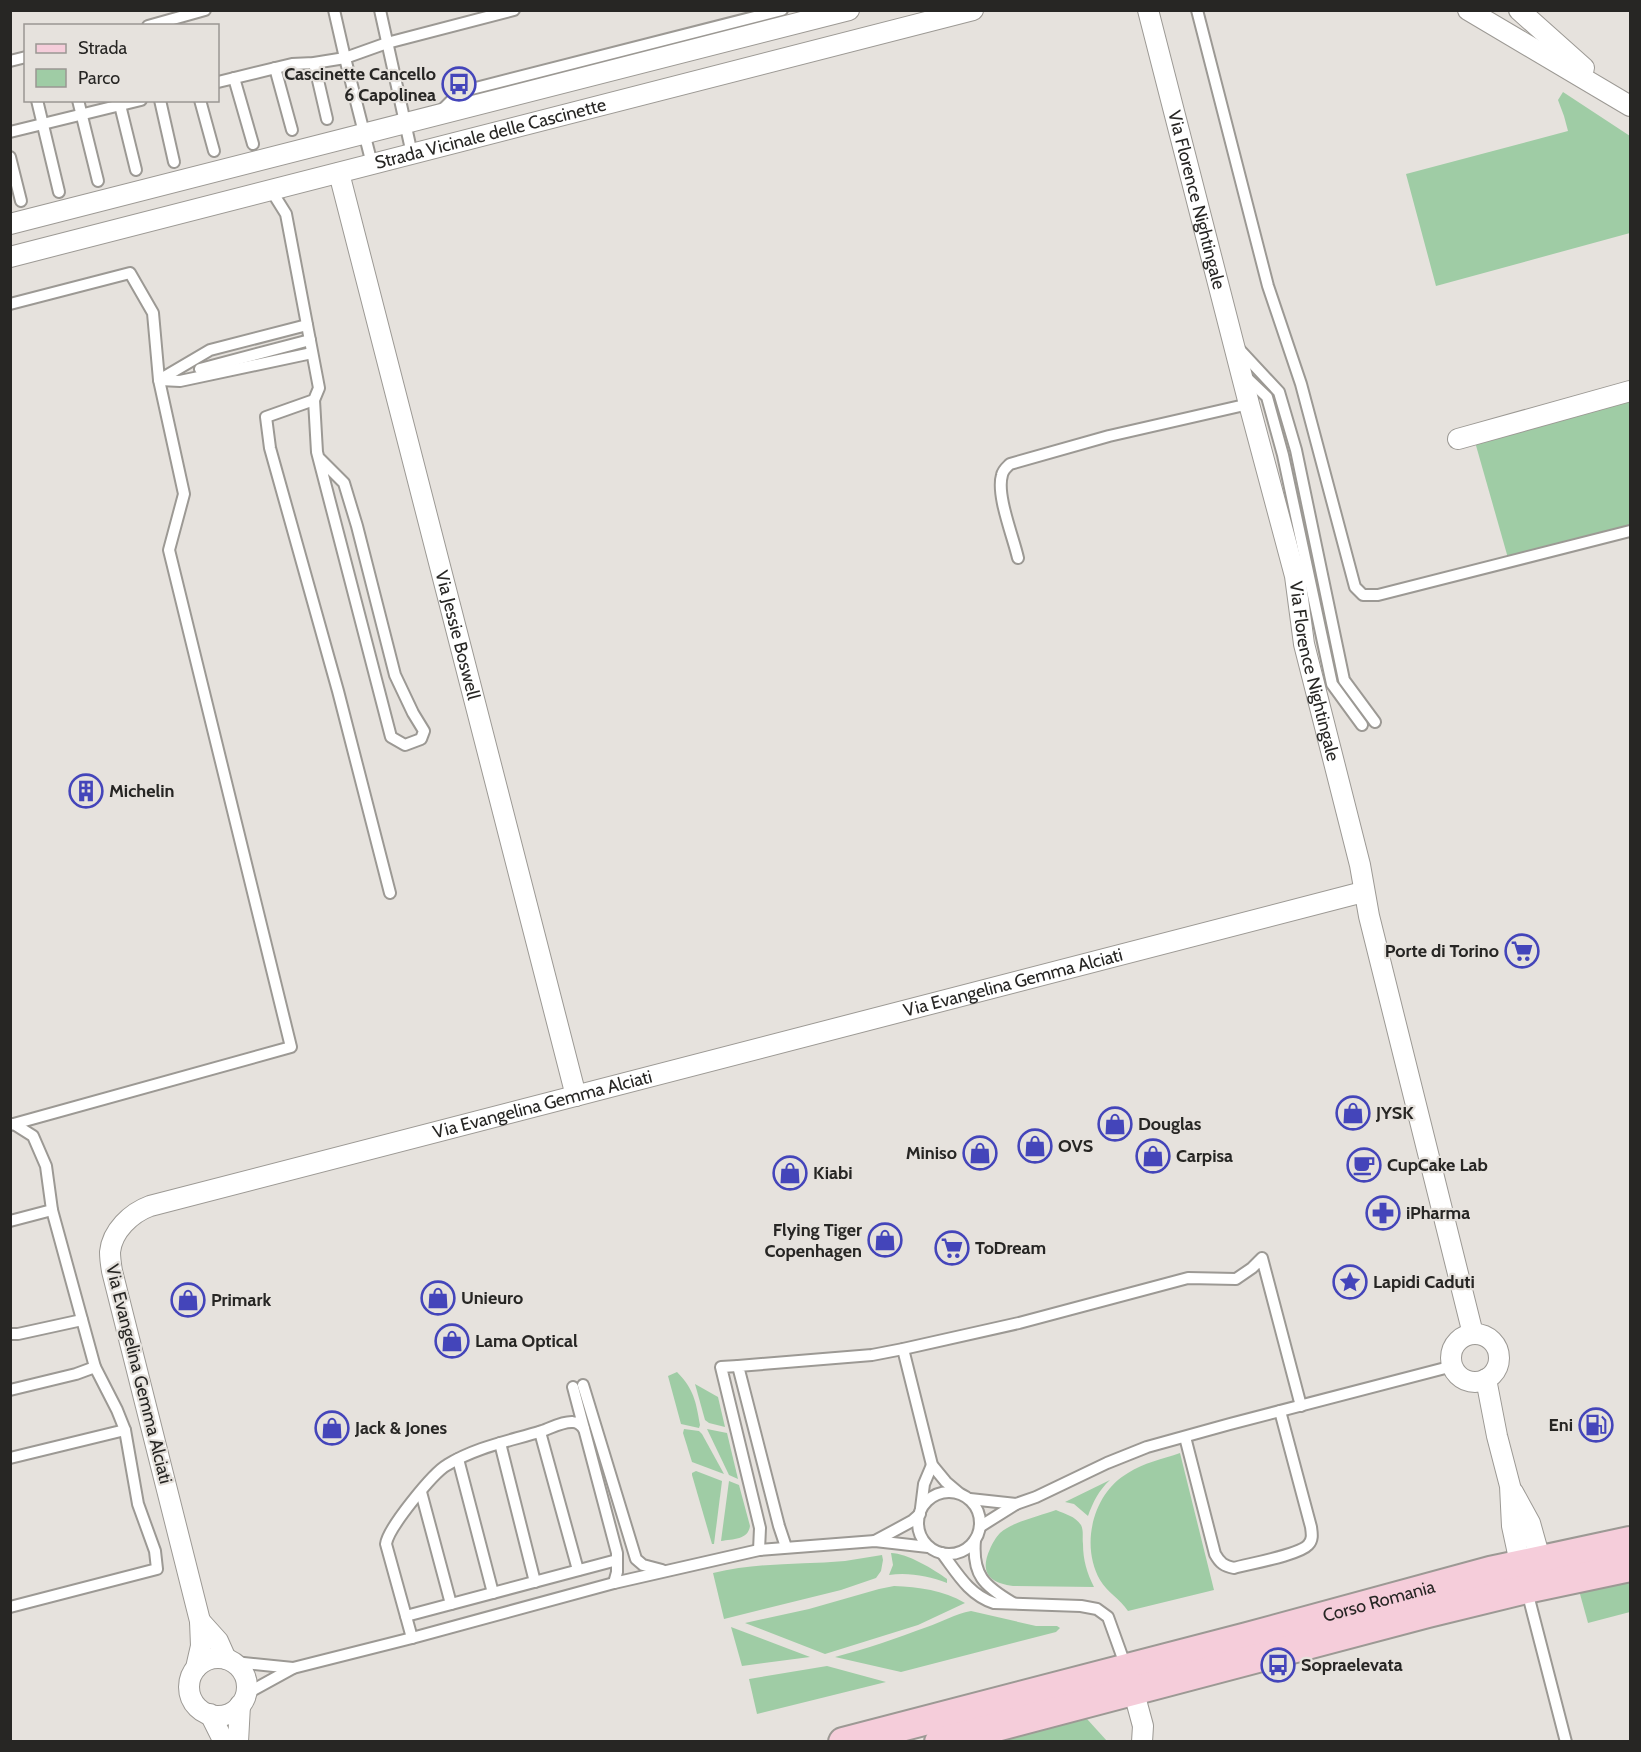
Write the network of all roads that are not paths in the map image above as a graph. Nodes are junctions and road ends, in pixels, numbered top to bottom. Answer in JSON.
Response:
{"nodes":[{"id":1,"x":205,"y":10,"type":"edge"},
{"id":2,"x":334,"y":10,"type":"edge"},
{"id":3,"x":380,"y":10,"type":"edge"},
{"id":4,"x":514,"y":10,"type":"edge"},
{"id":5,"x":782,"y":10,"type":"edge"},
{"id":6,"x":849,"y":10,"type":"edge"},
{"id":7,"x":973,"y":10,"type":"edge"},
{"id":8,"x":1148,"y":10,"type":"edge"},
{"id":9,"x":1197,"y":10,"type":"edge"},
{"id":10,"x":1467,"y":10,"type":"edge"},
{"id":11,"x":1518,"y":10,"type":"edge"},
{"id":12,"x":829,"y":13,"type":"edge"},
{"id":13,"x":155,"y":24,"type":"edge"},
{"id":14,"x":387,"y":43,"type":"junction"},
{"id":15,"x":345,"y":58,"type":"junction"},
{"id":16,"x":314,"y":63,"type":"junction"},
{"id":17,"x":275,"y":68,"type":"junction"},
{"id":18,"x":234,"y":78,"type":"junction"},
{"id":19,"x":219,"y":82,"type":"edge"},
{"id":20,"x":504,"y":99,"type":"junction"},
{"id":21,"x":37,"y":102,"type":"edge"},
{"id":22,"x":78,"y":102,"type":"edge"},
{"id":23,"x":160,"y":102,"type":"edge"},
{"id":24,"x":201,"y":102,"type":"edge"},
{"id":25,"x":1625,"y":102,"type":"edge"},
{"id":26,"x":120,"y":103,"type":"edge"},
{"id":27,"x":81,"y":115,"type":"junction"},
{"id":28,"x":438,"y":116,"type":"junction"},
{"id":29,"x":327,"y":119,"type":"dead end"},
{"id":30,"x":42,"y":124,"type":"junction"},
{"id":31,"x":405,"y":124,"type":"junction"},
{"id":32,"x":512,"y":128,"type":"junction"},
{"id":33,"x":292,"y":130,"type":"dead end"},
{"id":34,"x":10,"y":132,"type":"edge"},
{"id":35,"x":365,"y":134,"type":"junction"},
{"id":36,"x":253,"y":144,"type":"dead end"},
{"id":37,"x":214,"y":151,"type":"dead end"},
{"id":38,"x":412,"y":154,"type":"junction"},
{"id":39,"x":10,"y":157,"type":"edge"},
{"id":40,"x":174,"y":162,"type":"dead end"},
{"id":41,"x":372,"y":164,"type":"junction"},
{"id":42,"x":136,"y":170,"type":"dead end"},
{"id":43,"x":339,"y":173,"type":"junction"},
{"id":44,"x":98,"y":181,"type":"dead end"},
{"id":45,"x":271,"y":190,"type":"junction"},
{"id":46,"x":59,"y":192,"type":"dead end"},
{"id":47,"x":21,"y":201,"type":"dead end"},
{"id":48,"x":10,"y":224,"type":"edge"},
{"id":49,"x":10,"y":257,"type":"edge"},
{"id":50,"x":10,"y":304,"type":"edge"},
{"id":51,"x":307,"y":325,"type":"junction"},
{"id":52,"x":310,"y":340,"type":"junction"},
{"id":53,"x":1234,"y":343,"type":"junction"},
{"id":54,"x":312,"y":353,"type":"junction"},
{"id":55,"x":1241,"y":371,"type":"junction"},
{"id":56,"x":159,"y":380,"type":"junction"},
{"id":57,"x":1630,"y":391,"type":"edge"},
{"id":58,"x":314,"y":400,"type":"junction"},
{"id":59,"x":1249,"y":404,"type":"junction"},
{"id":60,"x":1458,"y":439,"type":"dead end"},
{"id":61,"x":319,"y":458,"type":"junction"},
{"id":62,"x":1630,"y":531,"type":"edge"},
{"id":63,"x":1018,"y":558,"type":"dead end"},
{"id":64,"x":1375,"y":722,"type":"dead end"},
{"id":65,"x":1362,"y":725,"type":"dead end"},
{"id":66,"x":1364,"y":892,"type":"junction"},
{"id":67,"x":390,"y":893,"type":"dead end"},
{"id":68,"x":576,"y":1096,"type":"junction"},
{"id":69,"x":48,"y":1114,"type":"junction"},
{"id":70,"x":12,"y":1124,"type":"edge"},
{"id":71,"x":33,"y":1136,"type":"junction"},
{"id":72,"x":52,"y":1210,"type":"junction"},
{"id":73,"x":10,"y":1221,"type":"edge"},
{"id":74,"x":82,"y":1320,"type":"junction"},
{"id":75,"x":10,"y":1334,"type":"edge"},
{"id":76,"x":1473,"y":1334,"type":"junction"},
{"id":77,"x":903,"y":1349,"type":"junction"},
{"id":78,"x":738,"y":1366,"type":"junction"},
{"id":79,"x":1453,"y":1366,"type":"junction"},
{"id":80,"x":95,"y":1367,"type":"junction"},
{"id":81,"x":1486,"y":1379,"type":"junction"},
{"id":82,"x":10,"y":1390,"type":"edge"},
{"id":83,"x":1301,"y":1406,"type":"junction"},
{"id":84,"x":1280,"y":1411,"type":"junction"},
{"id":85,"x":584,"y":1429,"type":"junction"},
{"id":86,"x":125,"y":1430,"type":"junction"},
{"id":87,"x":540,"y":1432,"type":"junction"},
{"id":88,"x":1185,"y":1437,"type":"junction"},
{"id":89,"x":500,"y":1443,"type":"junction"},
{"id":90,"x":10,"y":1458,"type":"edge"},
{"id":91,"x":458,"y":1459,"type":"junction"},
{"id":92,"x":932,"y":1465,"type":"junction"},
{"id":93,"x":421,"y":1492,"type":"junction"},
{"id":94,"x":966,"y":1497,"type":"junction"},
{"id":95,"x":1016,"y":1504,"type":"junction"},
{"id":96,"x":920,"y":1512,"type":"junction"},
{"id":97,"x":981,"y":1526,"type":"junction"},
{"id":98,"x":975,"y":1540,"type":"junction"},
{"id":99,"x":875,"y":1541,"type":"junction"},
{"id":100,"x":1630,"y":1541,"type":"edge"},
{"id":101,"x":786,"y":1547,"type":"junction"},
{"id":102,"x":928,"y":1547,"type":"junction"},
{"id":103,"x":759,"y":1550,"type":"junction"},
{"id":104,"x":942,"y":1553,"type":"junction"},
{"id":105,"x":617,"y":1560,"type":"junction"},
{"id":106,"x":1630,"y":1567,"type":"edge"},
{"id":107,"x":578,"y":1570,"type":"junction"},
{"id":108,"x":665,"y":1571,"type":"junction"},
{"id":109,"x":1534,"y":1575,"type":"junction"},
{"id":110,"x":535,"y":1582,"type":"junction"},
{"id":111,"x":614,"y":1583,"type":"junction"},
{"id":112,"x":493,"y":1593,"type":"junction"},
{"id":113,"x":1013,"y":1603,"type":"junction"},
{"id":114,"x":451,"y":1604,"type":"junction"},
{"id":115,"x":10,"y":1607,"type":"edge"},
{"id":116,"x":406,"y":1616,"type":"junction"},
{"id":117,"x":201,"y":1620,"type":"junction"},
{"id":118,"x":412,"y":1638,"type":"junction"},
{"id":119,"x":230,"y":1661,"type":"junction"},
{"id":120,"x":196,"y":1668,"type":"junction"},
{"id":121,"x":293,"y":1668,"type":"junction"},
{"id":122,"x":1130,"y":1679,"type":"junction"},
{"id":123,"x":243,"y":1700,"type":"junction"},
{"id":124,"x":210,"y":1714,"type":"junction"},
{"id":125,"x":224,"y":1742,"type":"edge"},
{"id":126,"x":238,"y":1742,"type":"edge"},
{"id":127,"x":843,"y":1742,"type":"edge"},
{"id":128,"x":939,"y":1742,"type":"edge"},
{"id":129,"x":1142,"y":1742,"type":"edge"},
{"id":130,"x":1566,"y":1742,"type":"edge"}],
"edges":[{"from":1,"to":13,"type":"lane"},
{"from":2,"to":15,"type":"lane"},
{"from":3,"to":14,"type":"lane"},
{"from":4,"to":14,"type":"lane"},
{"from":5,"to":28,"type":"lane"},
{"from":6,"to":12,"type":"street","name":"Strada Vicinale delle Cascinette"},
{"from":7,"to":32,"type":"street","name":"Strada Vicinale delle Cascinette"},
{"from":8,"to":53,"type":"street","name":"Via Florence Nightingale"},
{"from":9,"to":62,"type":"lane"},
{"from":10,"to":25,"type":"street"},
{"from":11,"to":25,"type":"street"},
{"from":12,"to":20,"type":"street","name":"Strada Vicinale delle Cascinette"},
{"from":14,"to":15,"type":"lane"},
{"from":14,"to":31,"type":"lane"},
{"from":15,"to":16,"type":"lane"},
{"from":15,"to":35,"type":"lane"},
{"from":16,"to":17,"type":"lane"},
{"from":16,"to":29,"type":"lane"},
{"from":17,"to":18,"type":"lane"},
{"from":17,"to":33,"type":"lane"},
{"from":18,"to":19,"type":"lane"},
{"from":18,"to":36,"type":"lane"},
{"from":20,"to":28,"type":"street","name":"Strada Vicinale delle Cascinette"},
{"from":20,"to":32,"type":"street"},
{"from":21,"to":30,"type":"lane"},
{"from":22,"to":27,"type":"lane"},
{"from":23,"to":40,"type":"lane"},
{"from":24,"to":37,"type":"lane"},
{"from":26,"to":27,"type":"lane"},
{"from":26,"to":42,"type":"lane"},
{"from":27,"to":30,"type":"lane"},
{"from":27,"to":44,"type":"lane"},
{"from":28,"to":31,"type":"street","name":"Strada Vicinale delle Cascinette"},
{"from":30,"to":34,"type":"lane"},
{"from":30,"to":46,"type":"lane"},
{"from":31,"to":35,"type":"street","name":"Strada Vicinale delle Cascinette"},
{"from":31,"to":38,"type":"lane"},
{"from":32,"to":38,"type":"street","name":"Strada Vicinale delle Cascinette"},
{"from":35,"to":41,"type":"lane"},
{"from":35,"to":48,"type":"street","name":"Strada Vicinale delle Cascinette"},
{"from":38,"to":41,"type":"street","name":"Strada Vicinale delle Cascinette"},
{"from":39,"to":47,"type":"lane"},
{"from":41,"to":43,"type":"street","name":"Strada Vicinale delle Cascinette"},
{"from":43,"to":45,"type":"street","name":"Strada Vicinale delle Cascinette"},
{"from":43,"to":68,"type":"street","name":"Via Jessie Boswell"},
{"from":45,"to":49,"type":"street","name":"Strada Vicinale delle Cascinette"},
{"from":45,"to":51,"type":"lane"},
{"from":50,"to":56,"type":"lane"},
{"from":51,"to":52,"type":"lane"},
{"from":51,"to":56,"type":"lane"},
{"from":52,"to":54,"type":"lane"},
{"from":52,"to":56,"type":"lane"},
{"from":53,"to":55,"type":"street","name":"Via Florence Nightingale"},
{"from":53,"to":64,"type":"lane"},
{"from":54,"to":56,"type":"lane"},
{"from":54,"to":58,"type":"lane"},
{"from":55,"to":59,"type":"street","name":"Via Florence Nightingale"},
{"from":55,"to":65,"type":"lane"},
{"from":56,"to":69,"type":"lane"},
{"from":57,"to":60,"type":"street"},
{"from":58,"to":61,"type":"lane"},
{"from":58,"to":67,"type":"lane"},
{"from":59,"to":63,"type":"lane"},
{"from":59,"to":66,"type":"street","name":"Via Florence Nightingale"},
{"from":61,"to":61,"type":"lane"},
{"from":66,"to":68,"type":"street","name":"Via Evangelina Gemma Alciati"},
{"from":66,"to":76,"type":"street","name":"Via Florence Nightingale"},
{"from":68,"to":117,"type":"street","name":"Via Evangelina Gemma Alciati"},
{"from":69,"to":70,"type":"lane"},
{"from":69,"to":71,"type":"lane"},
{"from":70,"to":71,"type":"lane"},
{"from":71,"to":72,"type":"lane"},
{"from":72,"to":73,"type":"lane"},
{"from":72,"to":74,"type":"lane"},
{"from":74,"to":75,"type":"lane"},
{"from":74,"to":80,"type":"lane"},
{"from":76,"to":79,"type":"street"},
{"from":76,"to":81,"type":"street"},
{"from":77,"to":78,"type":"lane"},
{"from":77,"to":83,"type":"lane"},
{"from":77,"to":92,"type":"lane"},
{"from":78,"to":101,"type":"lane"},
{"from":78,"to":103,"type":"lane"},
{"from":79,"to":81,"type":"street"},
{"from":79,"to":83,"type":"lane"},
{"from":80,"to":82,"type":"lane"},
{"from":80,"to":86,"type":"lane"},
{"from":81,"to":109,"type":"street"},
{"from":83,"to":84,"type":"lane"},
{"from":84,"to":88,"type":"lane"},
{"from":84,"to":88,"type":"lane"},
{"from":85,"to":87,"type":"lane"},
{"from":85,"to":105,"type":"lane"},
{"from":85,"to":108,"type":"lane"},
{"from":86,"to":90,"type":"lane"},
{"from":86,"to":115,"type":"lane"},
{"from":87,"to":89,"type":"lane"},
{"from":87,"to":107,"type":"lane"},
{"from":88,"to":95,"type":"lane"},
{"from":89,"to":91,"type":"lane"},
{"from":89,"to":110,"type":"lane"},
{"from":91,"to":93,"type":"lane"},
{"from":91,"to":112,"type":"lane"},
{"from":92,"to":94,"type":"lane"},
{"from":92,"to":96,"type":"lane"},
{"from":93,"to":114,"type":"lane"},
{"from":93,"to":116,"type":"lane"},
{"from":94,"to":95,"type":"lane"},
{"from":94,"to":96,"type":"lane"},
{"from":94,"to":97,"type":"lane"},
{"from":95,"to":97,"type":"lane"},
{"from":96,"to":99,"type":"lane"},
{"from":96,"to":102,"type":"lane"},
{"from":97,"to":98,"type":"lane"},
{"from":98,"to":104,"type":"lane"},
{"from":98,"to":113,"type":"lane"},
{"from":99,"to":101,"type":"lane"},
{"from":99,"to":102,"type":"lane"},
{"from":100,"to":109,"type":"main road","name":"Corso Romania"},
{"from":101,"to":103,"type":"lane"},
{"from":102,"to":104,"type":"lane"},
{"from":103,"to":108,"type":"lane"},
{"from":104,"to":113,"type":"lane"},
{"from":105,"to":107,"type":"lane"},
{"from":105,"to":111,"type":"lane"},
{"from":106,"to":109,"type":"main road","name":"Corso Romania"},
{"from":107,"to":110,"type":"lane"},
{"from":108,"to":111,"type":"lane"},
{"from":109,"to":122,"type":"main road","name":"Corso Romania"},
{"from":109,"to":130,"type":"lane"},
{"from":110,"to":112,"type":"lane"},
{"from":111,"to":118,"type":"lane"},
{"from":112,"to":114,"type":"lane"},
{"from":113,"to":122,"type":"lane"},
{"from":114,"to":116,"type":"lane"},
{"from":116,"to":118,"type":"lane"},
{"from":117,"to":119,"type":"street","name":"Via Evangelina Gemma Alciati"},
{"from":117,"to":120,"type":"street","name":"Via Evangelina Gemma Alciati"},
{"from":118,"to":121,"type":"lane"},
{"from":119,"to":120,"type":"street"},
{"from":119,"to":121,"type":"lane"},
{"from":119,"to":123,"type":"street"},
{"from":120,"to":124,"type":"street"},
{"from":121,"to":123,"type":"lane"},
{"from":122,"to":127,"type":"main road","name":"Corso Romania"},
{"from":122,"to":128,"type":"main road","name":"Corso Romania"},
{"from":122,"to":129,"type":"street"},
{"from":123,"to":124,"type":"street"},
{"from":123,"to":126,"type":"street"},
{"from":124,"to":125,"type":"street"}]}
